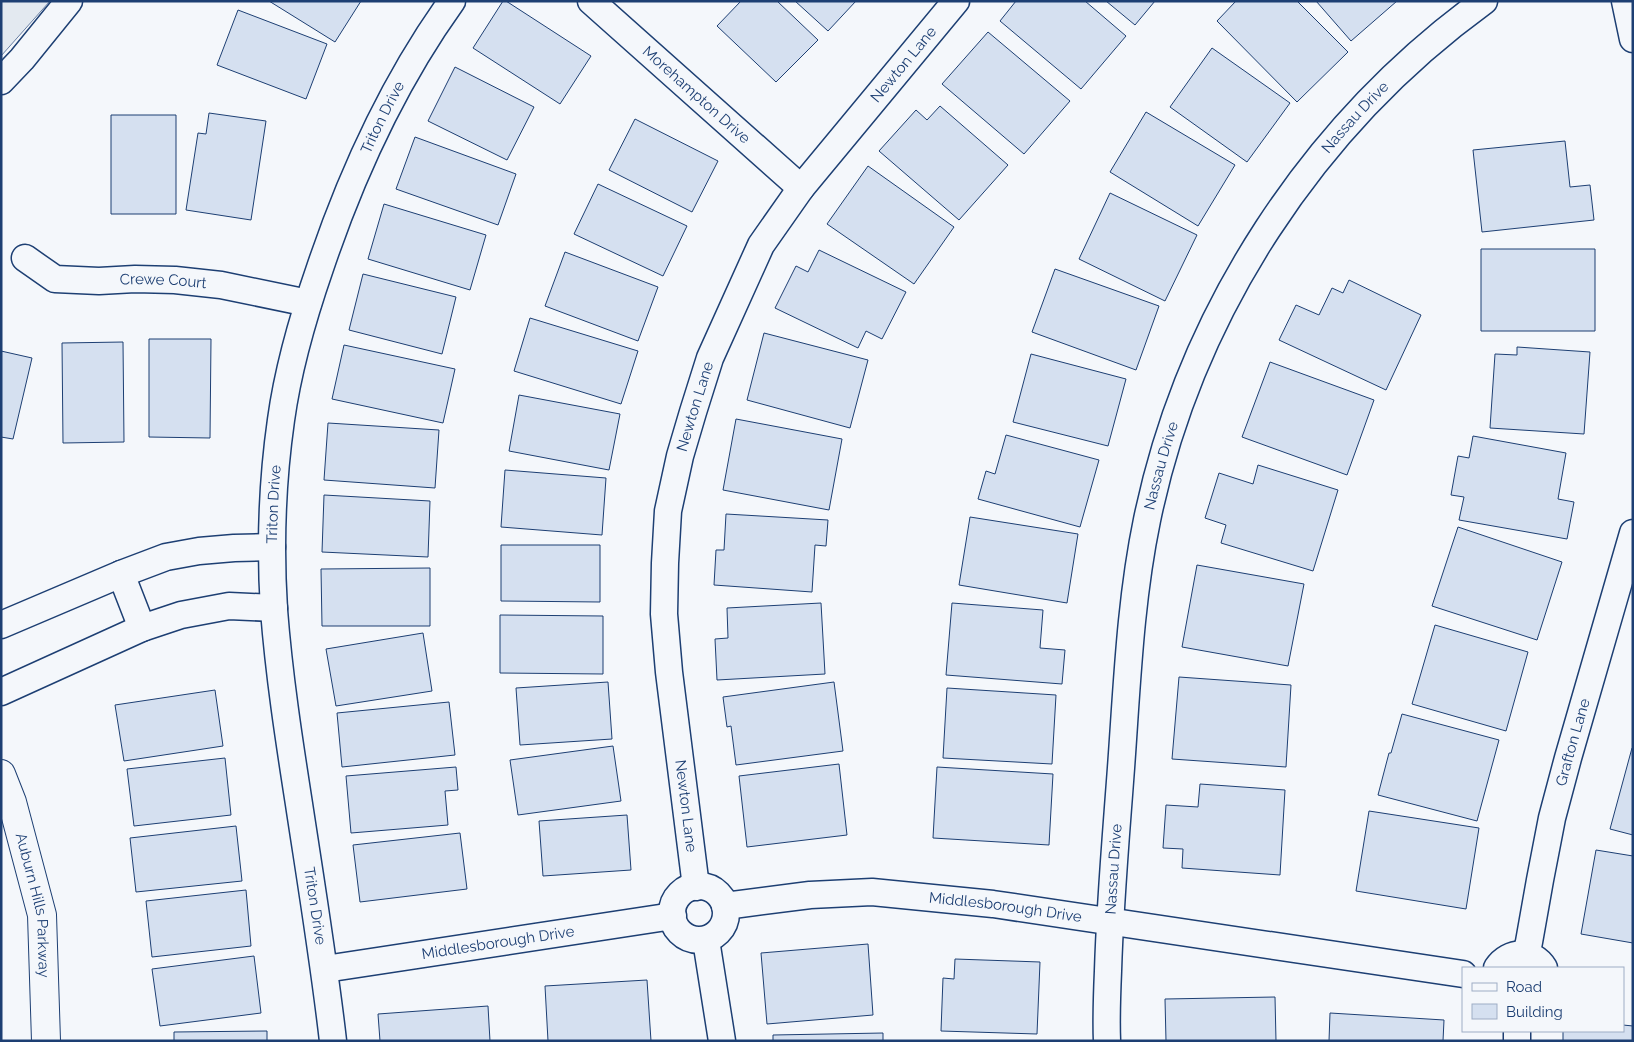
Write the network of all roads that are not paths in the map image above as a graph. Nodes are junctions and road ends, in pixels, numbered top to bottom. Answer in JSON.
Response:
{"nodes":[{"id":1,"x":69,"y":1,"type":"edge"},
{"id":2,"x":452,"y":1,"type":"edge"},
{"id":3,"x":591,"y":1,"type":"edge"},
{"id":4,"x":956,"y":1,"type":"edge"},
{"id":5,"x":1484,"y":1,"type":"edge"},
{"id":6,"x":1625,"y":1,"type":"edge"},
{"id":7,"x":1633,"y":39,"type":"edge"},
{"id":8,"x":1,"y":81,"type":"edge"},
{"id":9,"x":801,"y":188,"type":"junction"},
{"id":10,"x":25,"y":258,"type":"dead end"},
{"id":11,"x":308,"y":303,"type":"junction"},
{"id":12,"x":1633,"y":533,"type":"edge"},
{"id":13,"x":272,"y":547,"type":"junction"},
{"id":14,"x":121,"y":574,"type":"junction"},
{"id":15,"x":274,"y":608,"type":"junction"},
{"id":16,"x":1,"y":625,"type":"edge"},
{"id":17,"x":142,"y":628,"type":"junction"},
{"id":18,"x":1,"y":692,"type":"edge"},
{"id":19,"x":1,"y":774,"type":"edge"},
{"id":20,"x":696,"y":887,"type":"junction"},
{"id":21,"x":725,"y":906,"type":"junction"},
{"id":22,"x":672,"y":916,"type":"junction"},
{"id":23,"x":1109,"y":920,"type":"junction"},
{"id":24,"x":706,"y":940,"type":"junction"},
{"id":25,"x":1535,"y":962,"type":"edge"},
{"id":26,"x":1498,"y":967,"type":"edge"},
{"id":27,"x":325,"y":969,"type":"junction"},
{"id":28,"x":1462,"y":974,"type":"edge"},
{"id":29,"x":46,"y":1041,"type":"edge"},
{"id":30,"x":333,"y":1041,"type":"edge"},
{"id":31,"x":722,"y":1041,"type":"edge"},
{"id":32,"x":1107,"y":1041,"type":"edge"}],
"edges":[{"from":1,"to":8,"type":"street"},
{"from":2,"to":11,"type":"street","name":"Triton Drive"},
{"from":3,"to":9,"type":"street","name":"Morehampton Drive"},
{"from":4,"to":9,"type":"street","name":"Newton Lane"},
{"from":5,"to":23,"type":"street","name":"Nassau Drive"},
{"from":6,"to":7,"type":"street"},
{"from":9,"to":20,"type":"street","name":"Newton Lane"},
{"from":10,"to":11,"type":"street","name":"Crewe Court"},
{"from":11,"to":13,"type":"street","name":"Triton Drive"},
{"from":12,"to":25,"type":"street","name":"Grafton Lane"},
{"from":13,"to":14,"type":"street"},
{"from":13,"to":15,"type":"street","name":"Triton Drive"},
{"from":14,"to":16,"type":"street"},
{"from":14,"to":17,"type":"street"},
{"from":15,"to":17,"type":"street"},
{"from":15,"to":27,"type":"street","name":"Triton Drive"},
{"from":17,"to":18,"type":"street"},
{"from":19,"to":29,"type":"street","name":"Auburn Hills Parkway"},
{"from":20,"to":21,"type":"street"},
{"from":20,"to":22,"type":"street"},
{"from":21,"to":23,"type":"street","name":"Middlesborough Drive"},
{"from":21,"to":24,"type":"street"},
{"from":22,"to":24,"type":"street"},
{"from":22,"to":27,"type":"street","name":"Middlesborough Drive"},
{"from":23,"to":28,"type":"street","name":"Middlesborough Drive"},
{"from":23,"to":32,"type":"street","name":"Nassau Drive"},
{"from":24,"to":31,"type":"street"},
{"from":25,"to":26,"type":"street"},
{"from":27,"to":30,"type":"street","name":"Triton Drive"}]}
